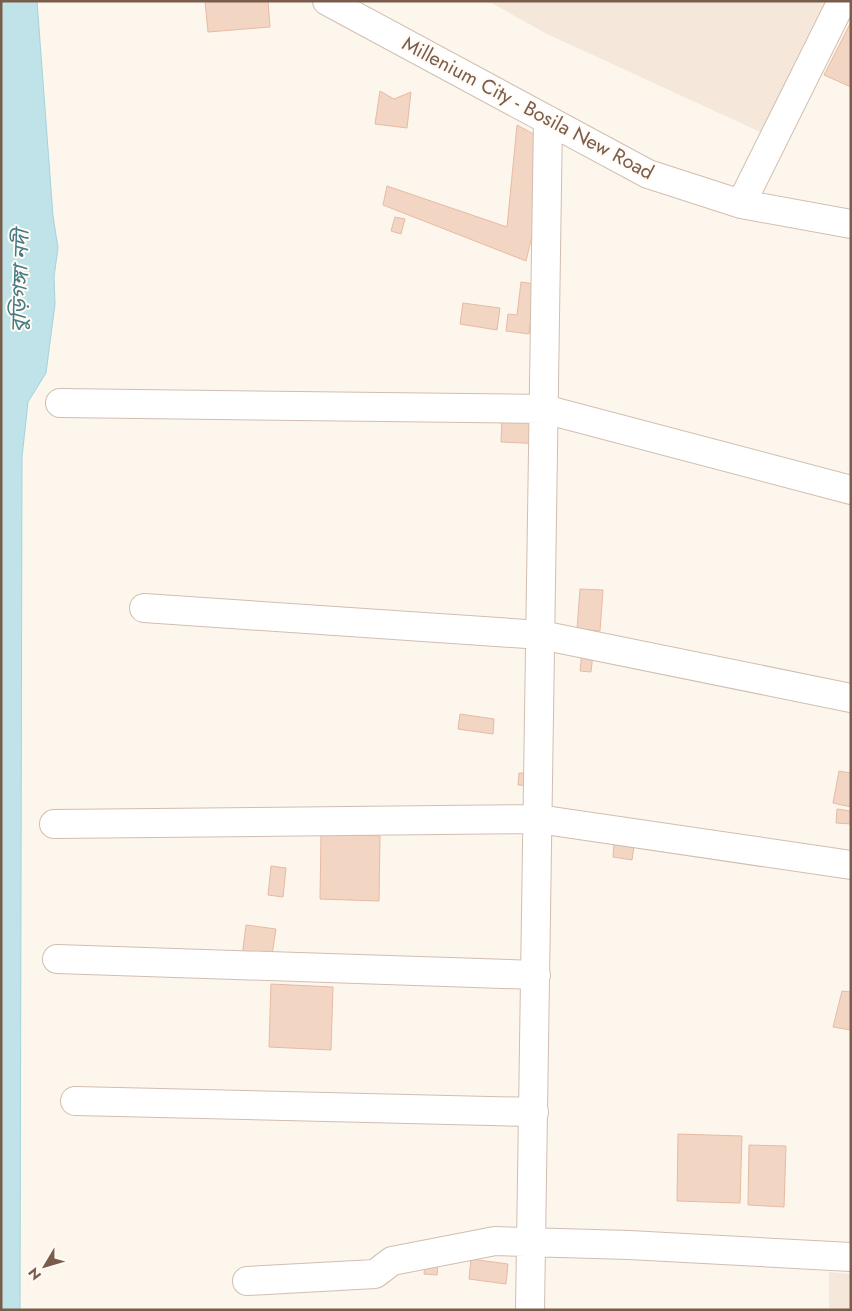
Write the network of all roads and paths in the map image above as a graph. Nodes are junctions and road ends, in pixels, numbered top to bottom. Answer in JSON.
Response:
{"nodes":[{"id":1,"x":328,"y":1,"type":"edge"},
{"id":2,"x":842,"y":1,"type":"edge"},
{"id":3,"x":548,"y":120,"type":"junction"},
{"id":4,"x":741,"y":204,"type":"junction"},
{"id":5,"x":851,"y":224,"type":"edge"},
{"id":6,"x":60,"y":403,"type":"dead end"},
{"id":7,"x":544,"y":408,"type":"junction"},
{"id":8,"x":851,"y":490,"type":"edge"},
{"id":9,"x":144,"y":608,"type":"dead end"},
{"id":10,"x":541,"y":635,"type":"junction"},
{"id":11,"x":851,"y":698,"type":"edge"},
{"id":12,"x":538,"y":819,"type":"junction"},
{"id":13,"x":54,"y":824,"type":"dead end"},
{"id":14,"x":851,"y":864,"type":"edge"},
{"id":15,"x":57,"y":959,"type":"dead end"},
{"id":16,"x":536,"y":975,"type":"junction"},
{"id":17,"x":75,"y":1101,"type":"dead end"},
{"id":18,"x":534,"y":1112,"type":"junction"},
{"id":19,"x":532,"y":1242,"type":"junction"},
{"id":20,"x":851,"y":1257,"type":"edge"},
{"id":21,"x":247,"y":1281,"type":"dead end"},
{"id":22,"x":530,"y":1310,"type":"edge"}],
"edges":[{"from":1,"to":3,"type":"street","name":"Millenium City - Bosila New Road"},
{"from":2,"to":4,"type":"street"},
{"from":3,"to":4,"type":"street","name":"Millenium City - Bosila New Road"},
{"from":3,"to":7,"type":"street"},
{"from":4,"to":5,"type":"street","name":"Millenium City - Bosila New Road"},
{"from":6,"to":7,"type":"street"},
{"from":7,"to":8,"type":"street"},
{"from":7,"to":10,"type":"street"},
{"from":9,"to":10,"type":"street"},
{"from":10,"to":11,"type":"street"},
{"from":10,"to":12,"type":"street"},
{"from":12,"to":13,"type":"street"},
{"from":12,"to":14,"type":"street"},
{"from":12,"to":16,"type":"street"},
{"from":15,"to":16,"type":"street"},
{"from":16,"to":18,"type":"street"},
{"from":17,"to":18,"type":"street"},
{"from":18,"to":19,"type":"street"},
{"from":19,"to":20,"type":"street"},
{"from":19,"to":21,"type":"street"},
{"from":19,"to":22,"type":"street"}]}
